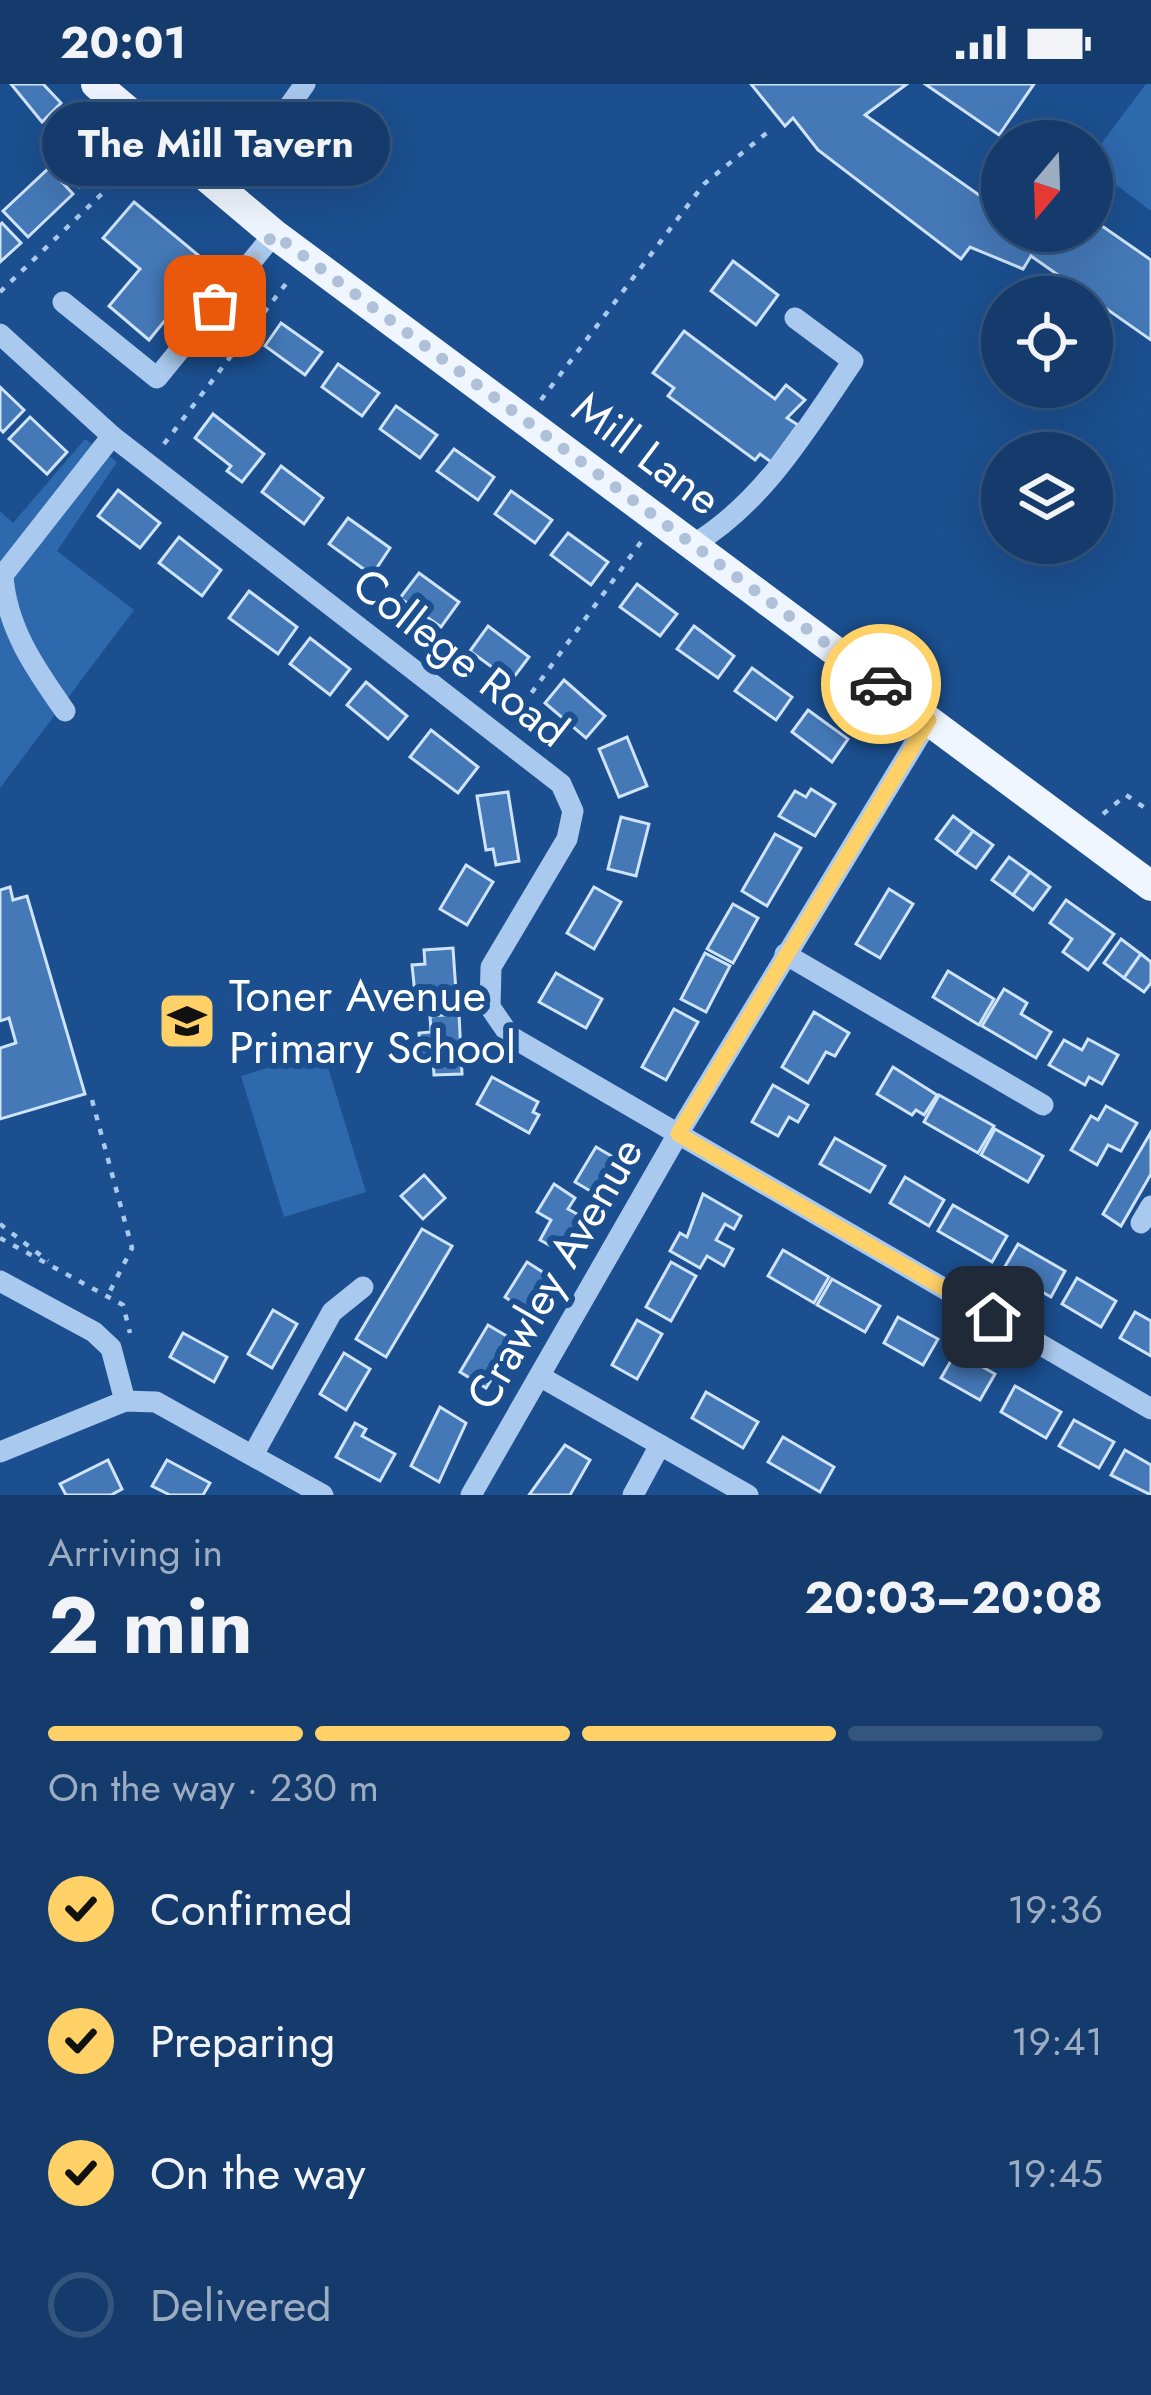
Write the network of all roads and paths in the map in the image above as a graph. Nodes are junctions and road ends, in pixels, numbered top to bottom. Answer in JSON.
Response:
{"nodes":[{"id":1,"x":96,"y":84,"type":"edge"},
{"id":2,"x":304,"y":84,"type":"edge"},
{"id":3,"x":769,"y":131,"type":"dead end"},
{"id":4,"x":160,"y":139,"type":"junction"},
{"id":5,"x":226,"y":195,"type":"junction"},
{"id":6,"x":274,"y":234,"type":"junction"},
{"id":7,"x":306,"y":258,"type":"junction"},
{"id":8,"x":0,"y":292,"type":"edge"},
{"id":9,"x":64,"y":302,"type":"dead end"},
{"id":10,"x":795,"y":318,"type":"dead end"},
{"id":11,"x":0,"y":334,"type":"edge"},
{"id":12,"x":527,"y":420,"type":"junction"},
{"id":13,"x":112,"y":436,"type":"junction"},
{"id":14,"x":149,"y":464,"type":"junction"},
{"id":15,"x":658,"y":518,"type":"junction"},
{"id":16,"x":694,"y":544,"type":"junction"},
{"id":17,"x":65,"y":711,"type":"dead end"},
{"id":18,"x":929,"y":720,"type":"junction"},
{"id":19,"x":500,"y":736,"type":"junction"},
{"id":20,"x":1151,"y":812,"type":"edge"},
{"id":21,"x":1079,"y":832,"type":"junction"},
{"id":22,"x":1151,"y":886,"type":"edge"},
{"id":23,"x":785,"y":954,"type":"junction"},
{"id":24,"x":92,"y":1100,"type":"dead end"},
{"id":25,"x":1043,"y":1105,"type":"dead end"},
{"id":26,"x":678,"y":1134,"type":"junction"},
{"id":27,"x":0,"y":1224,"type":"edge"},
{"id":28,"x":61,"y":1271,"type":"dead end"},
{"id":29,"x":0,"y":1281,"type":"edge"},
{"id":30,"x":363,"y":1287,"type":"dead end"},
{"id":31,"x":107,"y":1297,"type":"dead end"},
{"id":32,"x":541,"y":1377,"type":"junction"},
{"id":33,"x":125,"y":1401,"type":"junction"},
{"id":34,"x":1151,"y":1408,"type":"edge"},
{"id":35,"x":660,"y":1445,"type":"junction"},
{"id":36,"x":0,"y":1452,"type":"edge"},
{"id":37,"x":253,"y":1455,"type":"junction"},
{"id":38,"x":323,"y":1495,"type":"edge"},
{"id":39,"x":471,"y":1495,"type":"edge"},
{"id":40,"x":633,"y":1495,"type":"edge"},
{"id":41,"x":748,"y":1495,"type":"edge"}],
"edges":[{"from":1,"to":4,"type":"main road","name":"Mill Lane"},
{"from":2,"to":5,"type":"street"},
{"from":3,"to":12,"type":"path"},
{"from":4,"to":5,"type":"main road","name":"Mill Lane"},
{"from":4,"to":8,"type":"path"},
{"from":5,"to":6,"type":"main road","name":"Mill Lane"},
{"from":6,"to":7,"type":"main road","name":"Mill Lane"},
{"from":6,"to":9,"type":"street"},
{"from":7,"to":12,"type":"main road","name":"Mill Lane"},
{"from":7,"to":14,"type":"path"},
{"from":10,"to":16,"type":"street"},
{"from":11,"to":13,"type":"street","name":"College Road"},
{"from":12,"to":15,"type":"main road","name":"Mill Lane"},
{"from":13,"to":14,"type":"street","name":"College Road"},
{"from":13,"to":17,"type":"street"},
{"from":14,"to":19,"type":"street","name":"College Road"},
{"from":15,"to":16,"type":"main road","name":"Mill Lane"},
{"from":15,"to":19,"type":"path"},
{"from":16,"to":18,"type":"main road","name":"Mill Lane"},
{"from":18,"to":21,"type":"main road","name":"Mill Lane"},
{"from":18,"to":23,"type":"street","name":"Crawley Avenue"},
{"from":19,"to":26,"type":"street","name":"College Road"},
{"from":20,"to":21,"type":"path"},
{"from":21,"to":22,"type":"main road","name":"Mill Lane"},
{"from":23,"to":25,"type":"street"},
{"from":23,"to":26,"type":"street","name":"Crawley Avenue"},
{"from":24,"to":31,"type":"path"},
{"from":26,"to":32,"type":"street","name":"Crawley Avenue"},
{"from":26,"to":34,"type":"street"},
{"from":27,"to":28,"type":"path"},
{"from":29,"to":33,"type":"street"},
{"from":30,"to":37,"type":"street"},
{"from":32,"to":35,"type":"street"},
{"from":32,"to":39,"type":"street","name":"Crawley Avenue"},
{"from":33,"to":36,"type":"street"},
{"from":33,"to":37,"type":"street"},
{"from":35,"to":40,"type":"street"},
{"from":35,"to":41,"type":"street"},
{"from":37,"to":38,"type":"street"}]}
